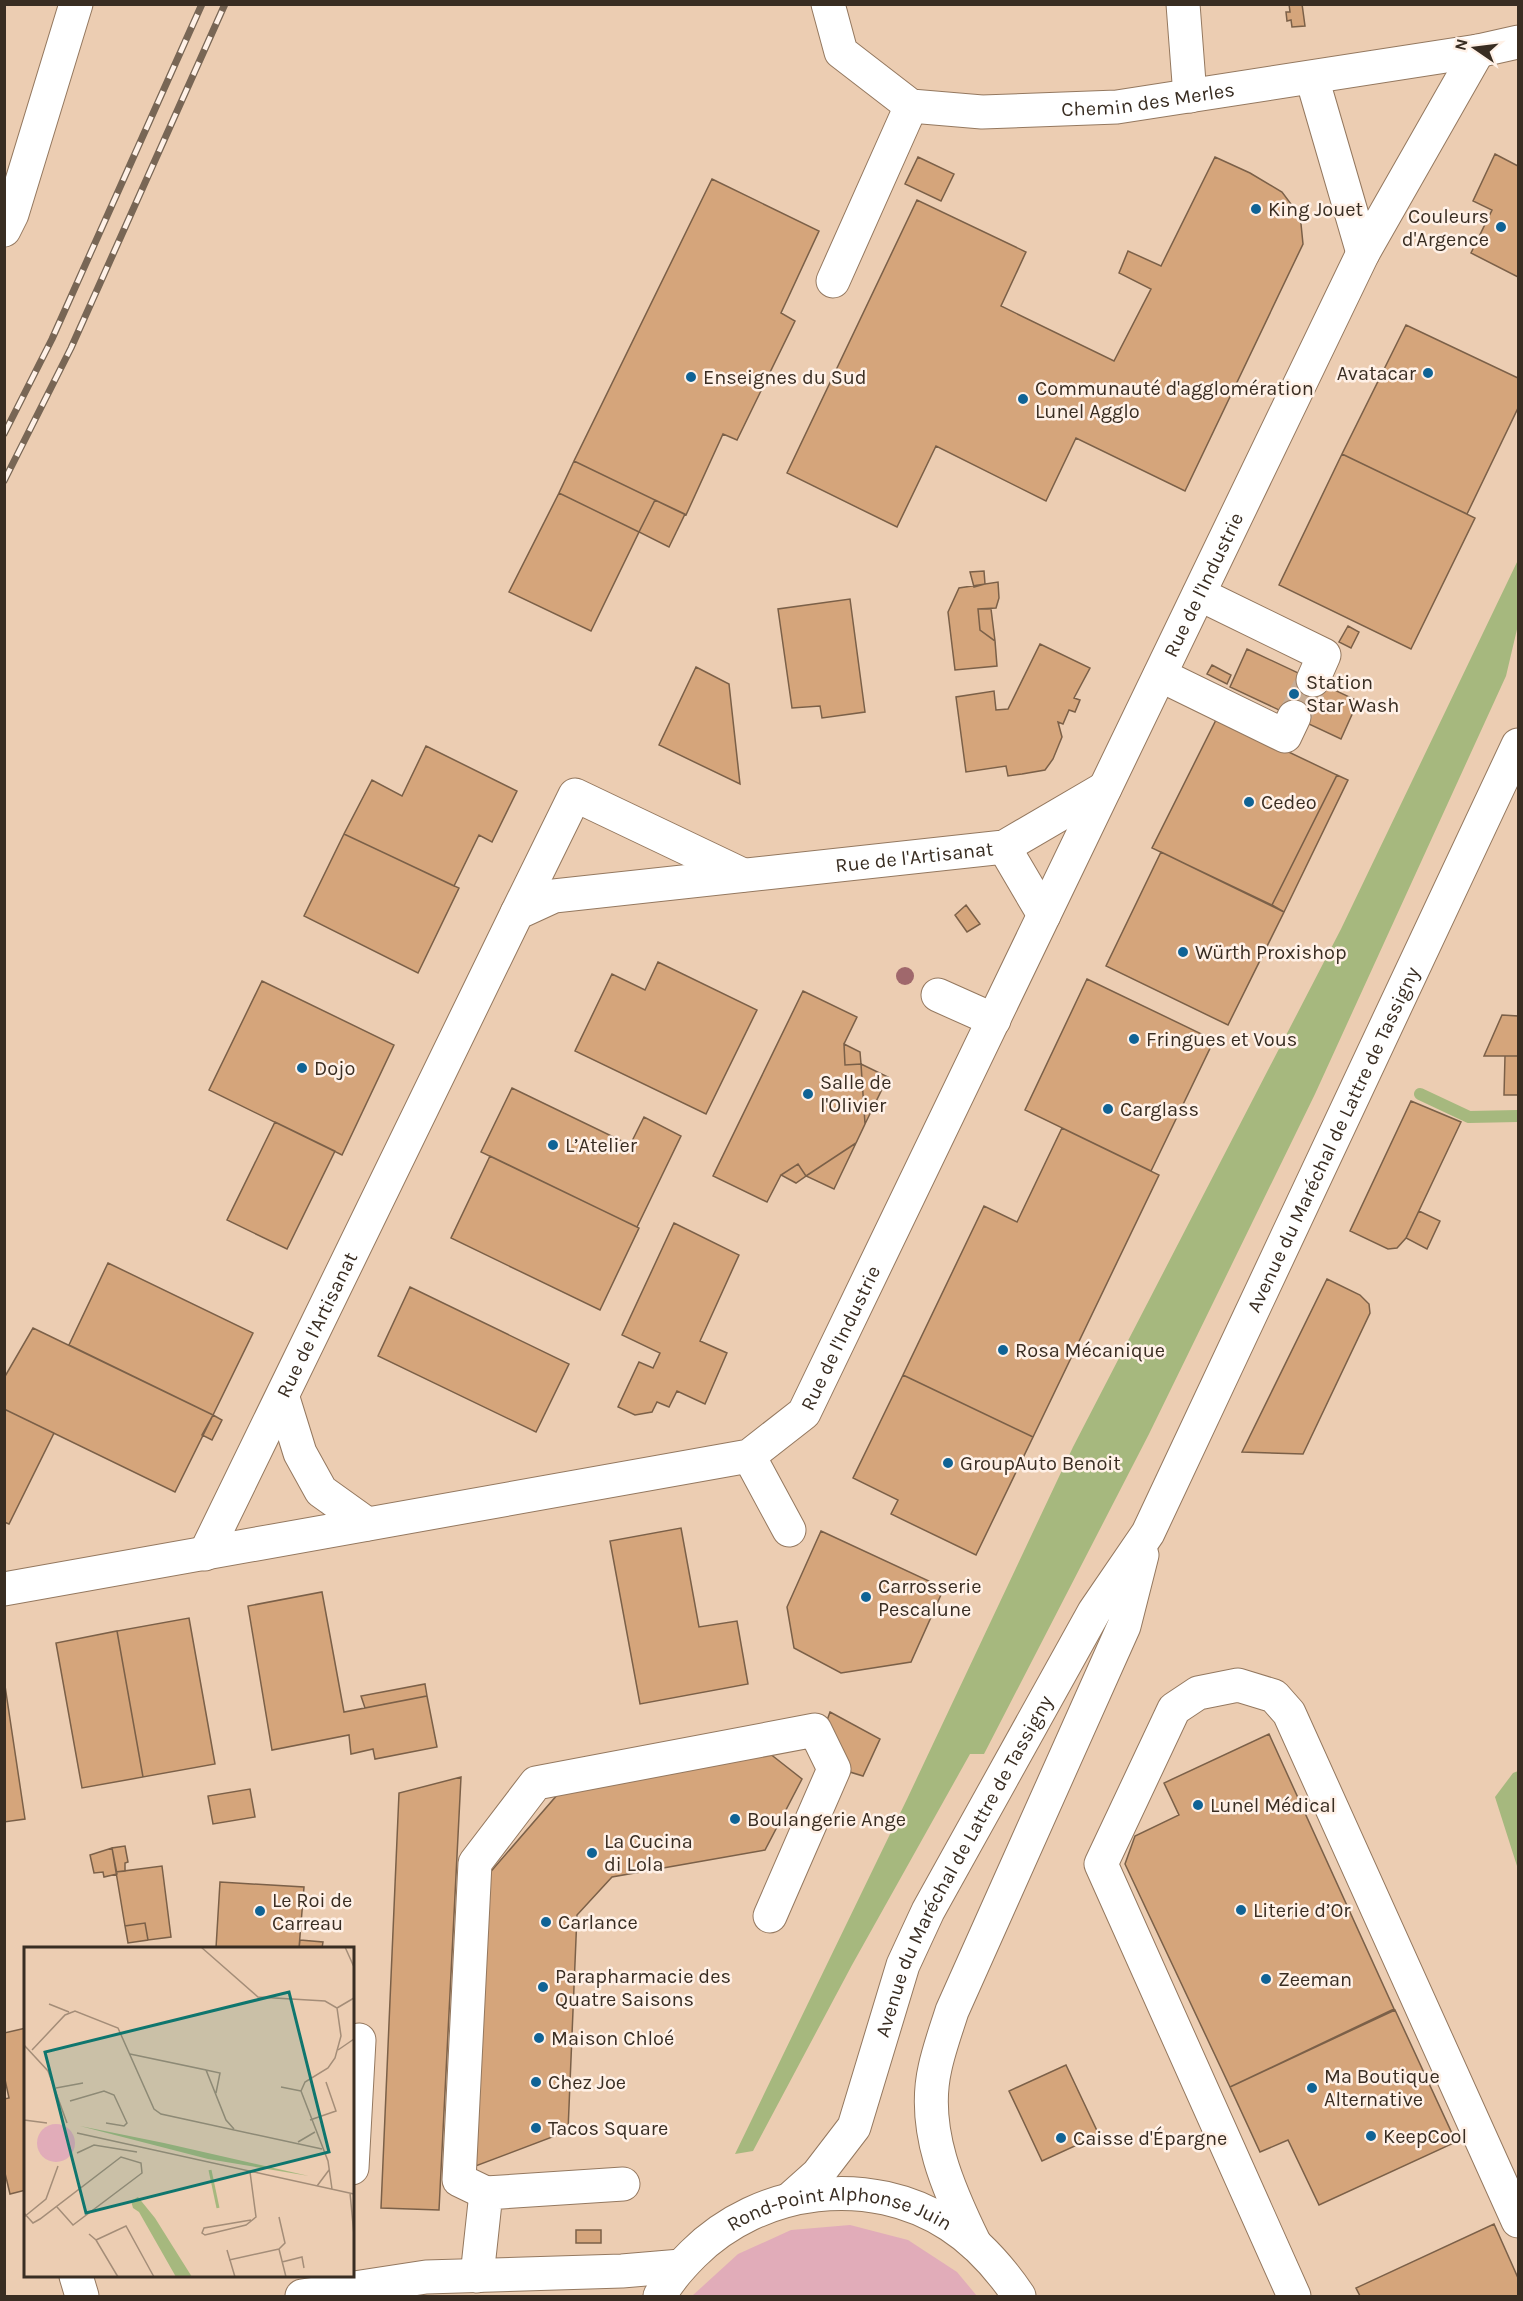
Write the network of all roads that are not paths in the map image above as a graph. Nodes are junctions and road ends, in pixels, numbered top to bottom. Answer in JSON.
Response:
{"nodes":[{"id":1,"x":75,"y":4,"type":"edge"},
{"id":2,"x":828,"y":4,"type":"edge"},
{"id":3,"x":1183,"y":4,"type":"edge"},
{"id":4,"x":1518,"y":42,"type":"edge"},
{"id":5,"x":1478,"y":51,"type":"junction"},
{"id":6,"x":1312,"y":78,"type":"junction"},
{"id":7,"x":1190,"y":96,"type":"junction"},
{"id":8,"x":911,"y":106,"type":"junction"},
{"id":9,"x":4,"y":230,"type":"edge"},
{"id":10,"x":1363,"y":253,"type":"junction"},
{"id":11,"x":833,"y":281,"type":"dead end"},
{"id":12,"x":1199,"y":594,"type":"junction"},
{"id":13,"x":1160,"y":675,"type":"junction"},
{"id":14,"x":1312,"y":680,"type":"tunnel mouth"},
{"id":15,"x":1294,"y":717,"type":"tunnel mouth"},
{"id":16,"x":1518,"y":745,"type":"edge"},
{"id":17,"x":1105,"y":788,"type":"junction"},
{"id":18,"x":1005,"y":847,"type":"junction"},
{"id":19,"x":743,"y":875,"type":"junction"},
{"id":20,"x":518,"y":913,"type":"junction"},
{"id":21,"x":1044,"y":915,"type":"junction"},
{"id":22,"x":938,"y":995,"type":"dead end"},
{"id":23,"x":994,"y":1020,"type":"junction"},
{"id":24,"x":283,"y":1398,"type":"junction"},
{"id":25,"x":748,"y":1456,"type":"junction"},
{"id":26,"x":367,"y":1524,"type":"junction"},
{"id":27,"x":789,"y":1530,"type":"dead end"},
{"id":28,"x":1148,"y":1533,"type":"junction"},
{"id":29,"x":205,"y":1554,"type":"junction"},
{"id":30,"x":4,"y":1589,"type":"edge"},
{"id":31,"x":770,"y":1916,"type":"dead end"},
{"id":32,"x":360,"y":2040,"type":"dead end"},
{"id":33,"x":354,"y":2136,"type":"edge"},
{"id":34,"x":622,"y":2184,"type":"dead end"},
{"id":35,"x":486,"y":2193,"type":"junction"},
{"id":36,"x":790,"y":2199,"type":"junction"},
{"id":37,"x":1518,"y":2221,"type":"edge"},
{"id":38,"x":975,"y":2244,"type":"junction"},
{"id":39,"x":681,"y":2266,"type":"junction"},
{"id":40,"x":477,"y":2276,"type":"junction"},
{"id":41,"x":76,"y":2277,"type":"edge"},
{"id":42,"x":347,"y":2283,"type":"edge"},
{"id":43,"x":572,"y":2285,"type":"edge"},
{"id":44,"x":82,"y":2296,"type":"edge"},
{"id":45,"x":302,"y":2296,"type":"edge"},
{"id":46,"x":660,"y":2296,"type":"edge"},
{"id":47,"x":1019,"y":2296,"type":"edge"},
{"id":48,"x":1294,"y":2296,"type":"edge"}],
"edges":[{"from":1,"to":9,"type":"street"},
{"from":2,"to":8,"type":"street"},
{"from":3,"to":7,"type":"street"},
{"from":4,"to":5,"type":"street","name":"Chemin des Merles"},
{"from":5,"to":6,"type":"street","name":"Chemin des Merles"},
{"from":5,"to":10,"type":"street","name":"Rue de l'Industrie"},
{"from":6,"to":7,"type":"street","name":"Chemin des Merles"},
{"from":6,"to":10,"type":"street"},
{"from":7,"to":8,"type":"street","name":"Chemin des Merles"},
{"from":8,"to":11,"type":"street"},
{"from":10,"to":12,"type":"street","name":"Rue de l'Industrie"},
{"from":12,"to":13,"type":"street","name":"Rue de l'Industrie"},
{"from":12,"to":14,"type":"street"},
{"from":13,"to":15,"type":"street"},
{"from":13,"to":17,"type":"street","name":"Rue de l'Industrie"},
{"from":16,"to":28,"type":"street","name":"Avenue du Maréchal de Lattre de Tassigny"},
{"from":17,"to":18,"type":"street","name":"Rue de l'Artisanat"},
{"from":17,"to":21,"type":"street","name":"Rue de l'Industrie"},
{"from":18,"to":19,"type":"street","name":"Rue de l'Artisanat"},
{"from":18,"to":21,"type":"street"},
{"from":19,"to":20,"type":"street","name":"Rue de l'Artisanat"},
{"from":19,"to":20,"type":"street","name":"Rue de l'Artisanat"},
{"from":20,"to":24,"type":"street","name":"Rue de l'Artisanat"},
{"from":21,"to":23,"type":"street","name":"Rue de l'Industrie"},
{"from":22,"to":23,"type":"street"},
{"from":23,"to":25,"type":"street","name":"Rue de l'Industrie"},
{"from":24,"to":26,"type":"street"},
{"from":24,"to":29,"type":"street","name":"Rue de l'Artisanat"},
{"from":25,"to":26,"type":"street","name":"Rue de l'Industrie"},
{"from":25,"to":27,"type":"street"},
{"from":26,"to":29,"type":"street","name":"Rue de l'Industrie"},
{"from":28,"to":36,"type":"street","name":"Avenue du Maréchal de Lattre de Tassigny"},
{"from":28,"to":38,"type":"street","name":"Avenue du Maréchal de Lattre de Tassigny"},
{"from":29,"to":30,"type":"street"},
{"from":31,"to":35,"type":"street"},
{"from":32,"to":33,"type":"street"},
{"from":34,"to":35,"type":"street"},
{"from":35,"to":40,"type":"street"},
{"from":36,"to":38,"type":"street","name":"Rond-Point Alphonse Juin"},
{"from":36,"to":39,"type":"street","name":"Rond-Point Alphonse Juin"},
{"from":37,"to":48,"type":"street"},
{"from":38,"to":47,"type":"street","name":"Rond-Point Alphonse Juin"},
{"from":39,"to":43,"type":"street"},
{"from":39,"to":46,"type":"street","name":"Rond-Point Alphonse Juin"},
{"from":40,"to":42,"type":"street"},
{"from":40,"to":43,"type":"street"},
{"from":41,"to":44,"type":"street"},
{"from":42,"to":45,"type":"street"}]}
